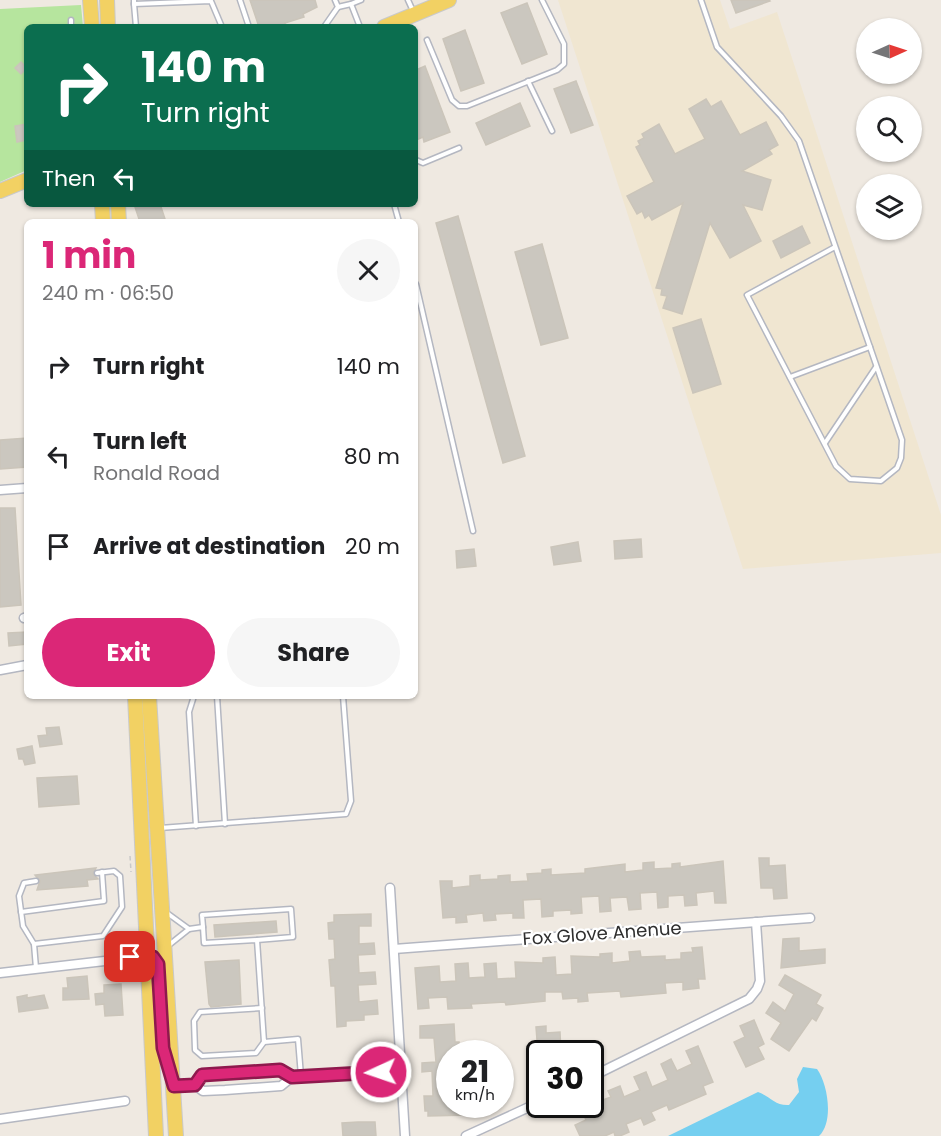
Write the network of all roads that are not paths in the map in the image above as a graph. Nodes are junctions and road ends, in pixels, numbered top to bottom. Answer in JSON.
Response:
{"nodes":[{"id":1,"x":90,"y":0,"type":"edge"},
{"id":2,"x":107,"y":0,"type":"edge"},
{"id":3,"x":240,"y":0,"type":"edge"},
{"id":4,"x":335,"y":0,"type":"edge"},
{"id":5,"x":361,"y":0,"type":"edge"},
{"id":6,"x":408,"y":0,"type":"edge"},
{"id":7,"x":449,"y":0,"type":"edge"},
{"id":8,"x":542,"y":0,"type":"edge"},
{"id":9,"x":700,"y":0,"type":"edge"},
{"id":10,"x":211,"y":1,"type":"edge"},
{"id":11,"x":134,"y":2,"type":"edge"},
{"id":12,"x":351,"y":4,"type":"junction"},
{"id":13,"x":338,"y":7,"type":"junction"},
{"id":14,"x":414,"y":14,"type":"junction"},
{"id":15,"x":71,"y":20,"type":"dead end"},
{"id":16,"x":71,"y":24,"type":"edge"},
{"id":17,"x":92,"y":24,"type":"edge"},
{"id":18,"x":108,"y":24,"type":"edge"},
{"id":19,"x":136,"y":24,"type":"edge"},
{"id":20,"x":221,"y":24,"type":"edge"},
{"id":21,"x":248,"y":24,"type":"edge"},
{"id":22,"x":326,"y":24,"type":"edge"},
{"id":23,"x":359,"y":24,"type":"edge"},
{"id":24,"x":391,"y":24,"type":"edge"},
{"id":25,"x":427,"y":40,"type":"dead end"},
{"id":26,"x":528,"y":81,"type":"junction"},
{"id":27,"x":552,"y":131,"type":"dead end"},
{"id":28,"x":459,"y":148,"type":"dead end"},
{"id":29,"x":418,"y":161,"type":"edge"},
{"id":30,"x":24,"y":181,"type":"edge"},
{"id":31,"x":0,"y":191,"type":"edge"},
{"id":32,"x":835,"y":247,"type":"junction"},
{"id":33,"x":418,"y":293,"type":"edge"},
{"id":34,"x":870,"y":348,"type":"junction"},
{"id":35,"x":877,"y":366,"type":"junction"},
{"id":36,"x":790,"y":377,"type":"junction"},
{"id":37,"x":825,"y":444,"type":"junction"},
{"id":38,"x":24,"y":488,"type":"edge"},
{"id":39,"x":0,"y":490,"type":"edge"},
{"id":40,"x":473,"y":531,"type":"dead end"},
{"id":41,"x":24,"y":666,"type":"edge"},
{"id":42,"x":0,"y":670,"type":"edge"},
{"id":43,"x":135,"y":699,"type":"edge"},
{"id":44,"x":150,"y":699,"type":"edge"},
{"id":45,"x":193,"y":699,"type":"edge"},
{"id":46,"x":217,"y":699,"type":"edge"},
{"id":47,"x":343,"y":699,"type":"edge"},
{"id":48,"x":225,"y":824,"type":"junction"},
{"id":49,"x":196,"y":826,"type":"junction"},
{"id":50,"x":159,"y":828,"type":"junction"},
{"id":51,"x":36,"y":881,"type":"dead end"},
{"id":52,"x":390,"y":888,"type":"dead end"},
{"id":53,"x":164,"y":911,"type":"junction"},
{"id":54,"x":21,"y":912,"type":"junction"},
{"id":55,"x":810,"y":918,"type":"dead end"},
{"id":56,"x":756,"y":922,"type":"junction"},
{"id":57,"x":203,"y":927,"type":"junction"},
{"id":58,"x":189,"y":928,"type":"junction"},
{"id":59,"x":257,"y":940,"type":"junction"},
{"id":60,"x":34,"y":944,"type":"junction"},
{"id":61,"x":166,"y":948,"type":"junction"},
{"id":62,"x":394,"y":949,"type":"junction"},
{"id":63,"x":148,"y":956,"type":"junction"},
{"id":64,"x":36,"y":968,"type":"junction"},
{"id":65,"x":0,"y":973,"type":"edge"},
{"id":66,"x":262,"y":1008,"type":"junction"},
{"id":67,"x":264,"y":1042,"type":"junction"},
{"id":68,"x":401,"y":1071,"type":"junction"},
{"id":69,"x":604,"y":1071,"type":"edge"},
{"id":70,"x":239,"y":1073,"type":"junction"},
{"id":71,"x":297,"y":1077,"type":"junction"},
{"id":72,"x":195,"y":1085,"type":"junction"},
{"id":73,"x":174,"y":1086,"type":"junction"},
{"id":74,"x":241,"y":1089,"type":"junction"},
{"id":75,"x":125,"y":1101,"type":"dead end"},
{"id":76,"x":526,"y":1108,"type":"edge"},
{"id":77,"x":0,"y":1119,"type":"edge"},
{"id":78,"x":156,"y":1136,"type":"edge"},
{"id":79,"x":176,"y":1136,"type":"edge"},
{"id":80,"x":405,"y":1136,"type":"edge"},
{"id":81,"x":466,"y":1136,"type":"edge"}],
"edges":[{"from":1,"to":17,"type":"main road"},
{"from":2,"to":18,"type":"main road"},
{"from":3,"to":21,"type":"lane"},
{"from":4,"to":13,"type":"lane"},
{"from":5,"to":12,"type":"lane"},
{"from":6,"to":14,"type":"lane"},
{"from":7,"to":14,"type":"main road"},
{"from":8,"to":26,"type":"lane"},
{"from":9,"to":32,"type":"lane"},
{"from":10,"to":11,"type":"lane"},
{"from":10,"to":20,"type":"lane"},
{"from":11,"to":19,"type":"lane"},
{"from":12,"to":13,"type":"lane"},
{"from":12,"to":23,"type":"lane"},
{"from":13,"to":22,"type":"lane"},
{"from":14,"to":24,"type":"main road"},
{"from":15,"to":16,"type":"lane"},
{"from":25,"to":26,"type":"lane"},
{"from":26,"to":27,"type":"lane"},
{"from":28,"to":29,"type":"lane"},
{"from":30,"to":31,"type":"main road"},
{"from":32,"to":34,"type":"lane"},
{"from":32,"to":36,"type":"lane"},
{"from":33,"to":40,"type":"lane"},
{"from":34,"to":35,"type":"lane"},
{"from":34,"to":36,"type":"lane"},
{"from":35,"to":37,"type":"lane"},
{"from":35,"to":37,"type":"lane"},
{"from":36,"to":37,"type":"lane"},
{"from":38,"to":39,"type":"street"},
{"from":41,"to":42,"type":"street"},
{"from":43,"to":63,"type":"main road"},
{"from":44,"to":50,"type":"main road"},
{"from":45,"to":49,"type":"lane"},
{"from":46,"to":48,"type":"lane"},
{"from":47,"to":48,"type":"lane"},
{"from":48,"to":49,"type":"lane"},
{"from":49,"to":50,"type":"lane"},
{"from":50,"to":53,"type":"main road"},
{"from":51,"to":54,"type":"lane"},
{"from":52,"to":62,"type":"street"},
{"from":53,"to":58,"type":"lane"},
{"from":53,"to":61,"type":"main road"},
{"from":54,"to":60,"type":"lane"},
{"from":54,"to":60,"type":"lane"},
{"from":55,"to":56,"type":"street","name":"Fox Glove Anenue"},
{"from":56,"to":62,"type":"street","name":"Fox Glove Anenue"},
{"from":56,"to":69,"type":"street"},
{"from":57,"to":58,"type":"lane"},
{"from":57,"to":59,"type":"lane"},
{"from":57,"to":59,"type":"lane"},
{"from":58,"to":61,"type":"lane"},
{"from":59,"to":66,"type":"lane"},
{"from":60,"to":64,"type":"lane"},
{"from":61,"to":73,"type":"main road"},
{"from":62,"to":68,"type":"street"},
{"from":63,"to":64,"type":"street"},
{"from":63,"to":73,"type":"main road"},
{"from":63,"to":78,"type":"main road"},
{"from":64,"to":65,"type":"street"},
{"from":66,"to":67,"type":"lane"},
{"from":66,"to":67,"type":"lane"},
{"from":67,"to":71,"type":"lane"},
{"from":68,"to":71,"type":"street"},
{"from":68,"to":80,"type":"street"},
{"from":70,"to":71,"type":"street"},
{"from":70,"to":72,"type":"street"},
{"from":70,"to":74,"type":"street"},
{"from":71,"to":74,"type":"street"},
{"from":72,"to":73,"type":"street"},
{"from":72,"to":74,"type":"street"},
{"from":73,"to":79,"type":"main road"},
{"from":75,"to":77,"type":"street"},
{"from":76,"to":81,"type":"street"}]}
